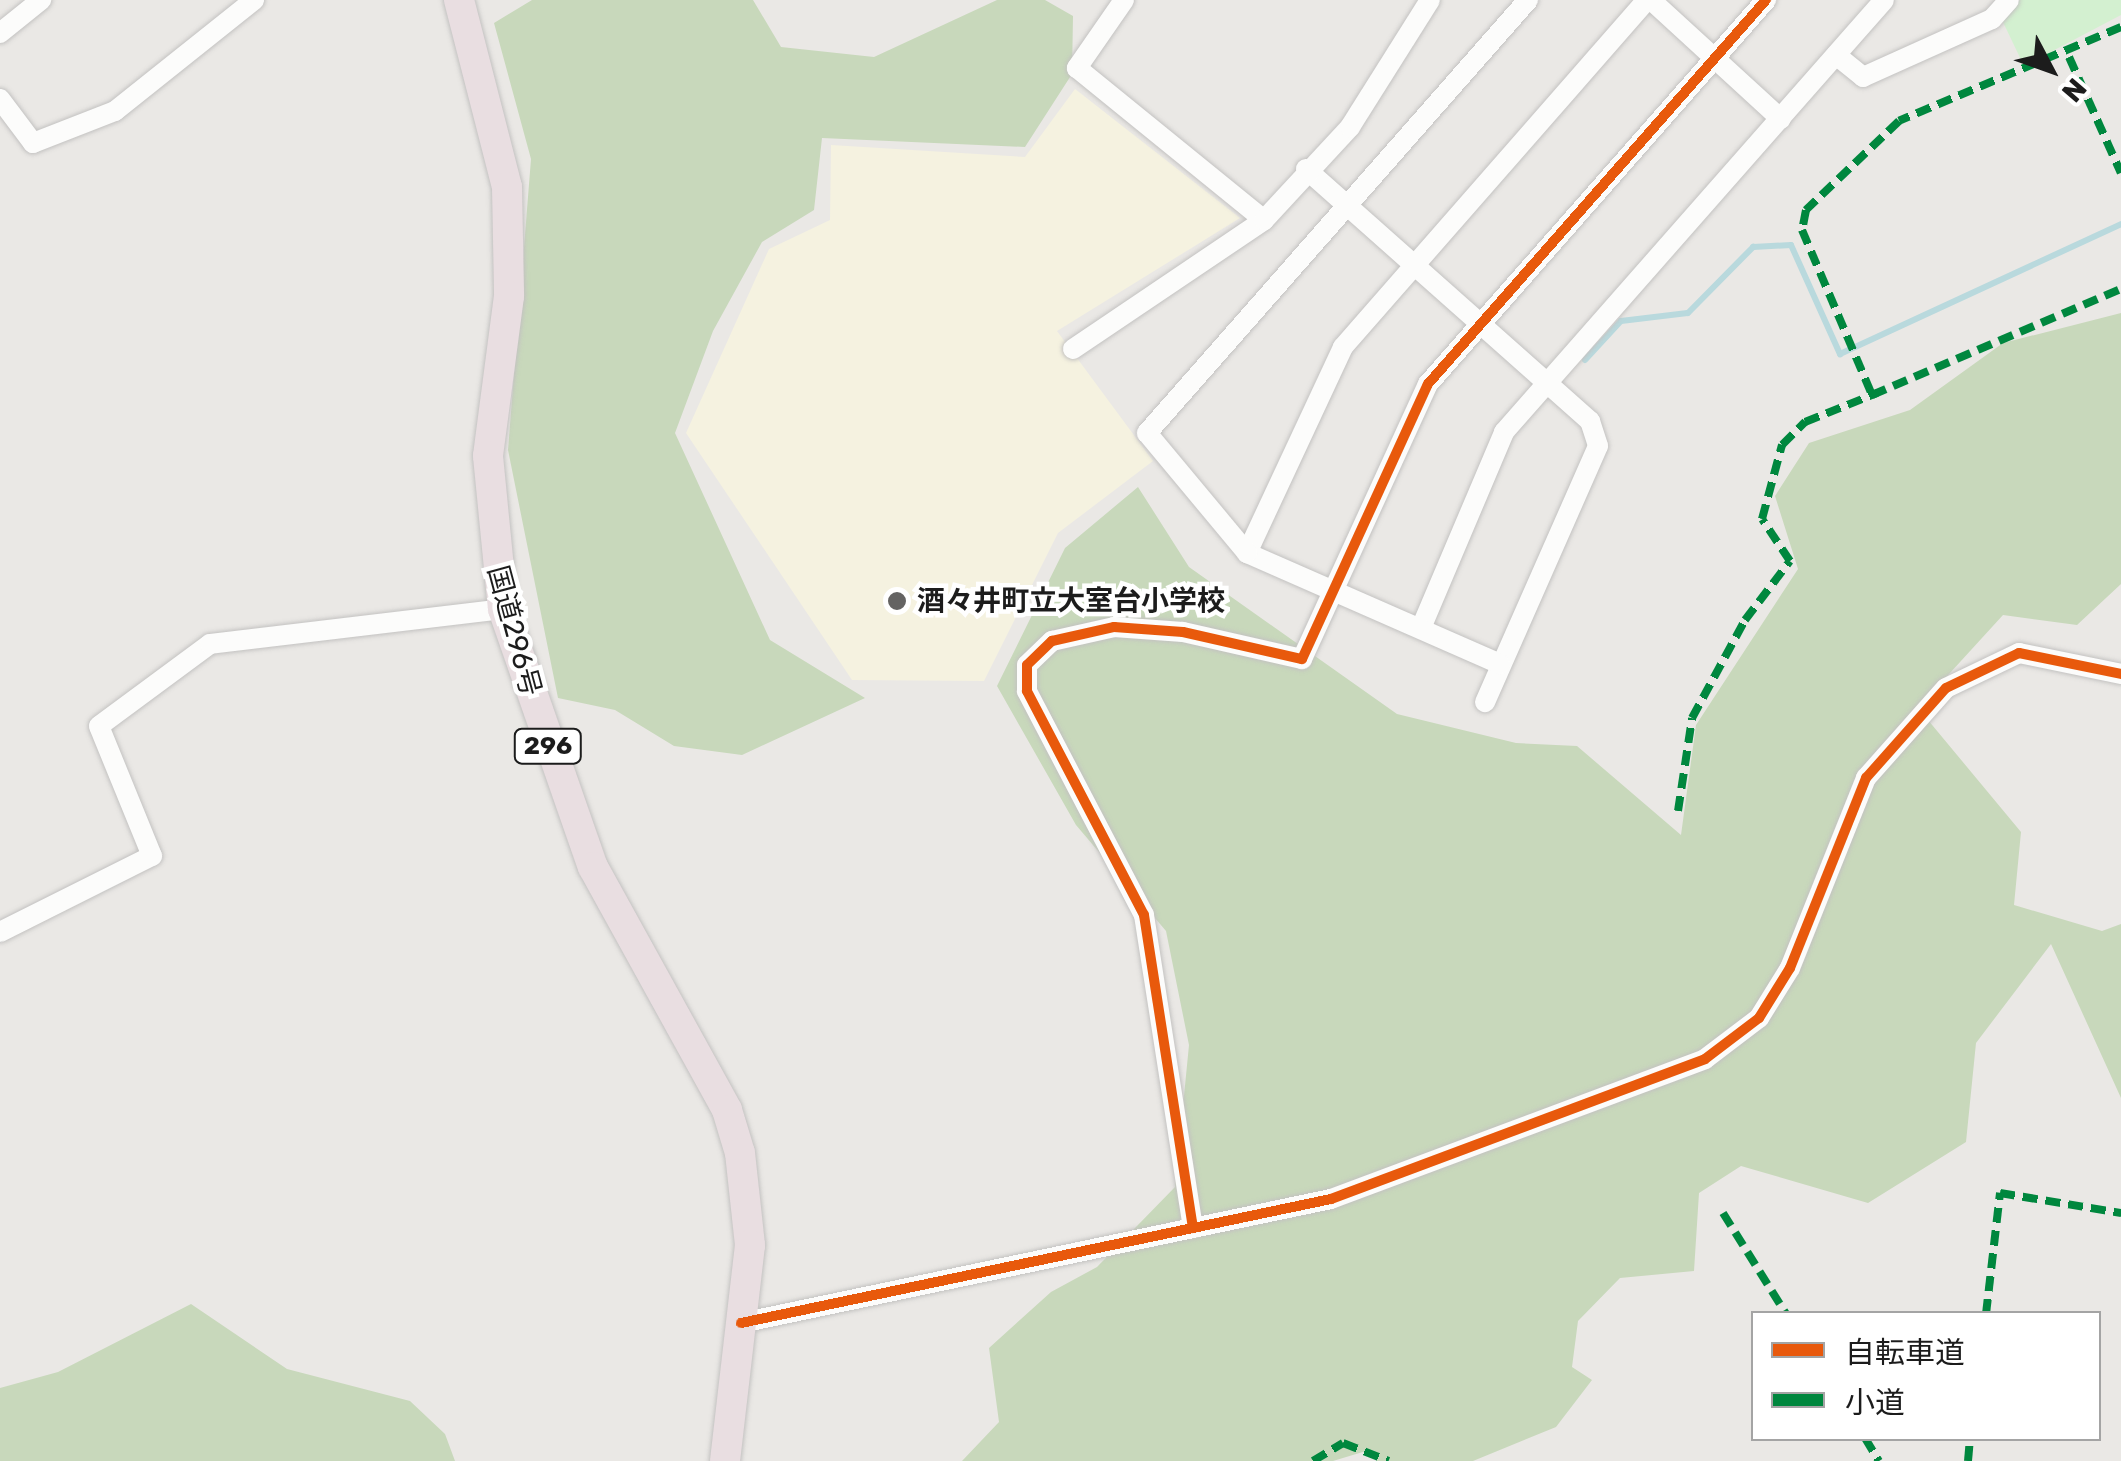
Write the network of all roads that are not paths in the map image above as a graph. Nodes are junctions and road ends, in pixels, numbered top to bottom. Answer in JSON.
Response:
{"nodes":[{"id":1,"x":41,"y":0,"type":"edge"},
{"id":2,"x":1124,"y":0,"type":"edge"},
{"id":3,"x":1430,"y":0,"type":"edge"},
{"id":4,"x":1528,"y":0,"type":"edge"},
{"id":5,"x":1649,"y":0,"type":"edge"},
{"id":6,"x":1766,"y":0,"type":"edge"},
{"id":7,"x":1884,"y":0,"type":"edge"},
{"id":8,"x":2009,"y":0,"type":"edge"},
{"id":9,"x":461,"y":1,"type":"edge"},
{"id":10,"x":250,"y":2,"type":"edge"},
{"id":11,"x":0,"y":33,"type":"edge"},
{"id":12,"x":1836,"y":55,"type":"junction"},
{"id":13,"x":1716,"y":58,"type":"junction"},
{"id":14,"x":0,"y":99,"type":"edge"},
{"id":15,"x":1781,"y":119,"type":"junction"},
{"id":16,"x":1306,"y":169,"type":"junction"},
{"id":17,"x":1347,"y":207,"type":"junction"},
{"id":18,"x":1264,"y":220,"type":"junction"},
{"id":19,"x":1412,"y":267,"type":"junction"},
{"id":20,"x":1478,"y":326,"type":"junction"},
{"id":21,"x":1073,"y":348,"type":"dead end"},
{"id":22,"x":1549,"y":383,"type":"junction"},
{"id":23,"x":1247,"y":553,"type":"junction"},
{"id":24,"x":1334,"y":589,"type":"junction"},
{"id":25,"x":502,"y":609,"type":"junction"},
{"id":26,"x":1420,"y":628,"type":"junction"},
{"id":27,"x":1500,"y":664,"type":"junction"},
{"id":28,"x":2121,"y":674,"type":"edge"},
{"id":29,"x":1485,"y":702,"type":"dead end"},
{"id":30,"x":0,"y":932,"type":"edge"},
{"id":31,"x":1193,"y":1228,"type":"junction"},
{"id":32,"x":741,"y":1323,"type":"junction"},
{"id":33,"x":725,"y":1461,"type":"edge"}],
"edges":[{"from":1,"to":11,"type":"street"},
{"from":2,"to":18,"type":"street"},
{"from":3,"to":16,"type":"street"},
{"from":4,"to":17,"type":"street"},
{"from":5,"to":13,"type":"street"},
{"from":5,"to":19,"type":"street"},
{"from":6,"to":13,"type":"street"},
{"from":7,"to":12,"type":"street"},
{"from":8,"to":12,"type":"street"},
{"from":9,"to":25,"type":"highway","name":"国道296号","number":"296"},
{"from":10,"to":14,"type":"street"},
{"from":12,"to":15,"type":"street"},
{"from":13,"to":15,"type":"street"},
{"from":13,"to":20,"type":"street"},
{"from":15,"to":22,"type":"street"},
{"from":16,"to":17,"type":"street"},
{"from":16,"to":18,"type":"street"},
{"from":17,"to":19,"type":"street"},
{"from":17,"to":23,"type":"street"},
{"from":18,"to":21,"type":"street"},
{"from":19,"to":20,"type":"street"},
{"from":19,"to":23,"type":"street"},
{"from":20,"to":22,"type":"street"},
{"from":20,"to":24,"type":"street"},
{"from":22,"to":26,"type":"street"},
{"from":22,"to":27,"type":"street"},
{"from":23,"to":24,"type":"street"},
{"from":24,"to":26,"type":"street"},
{"from":24,"to":31,"type":"street"},
{"from":25,"to":30,"type":"street"},
{"from":25,"to":32,"type":"highway","name":"国道296号","number":"296"},
{"from":26,"to":27,"type":"street"},
{"from":27,"to":29,"type":"street"},
{"from":28,"to":31,"type":"street"},
{"from":31,"to":32,"type":"street"},
{"from":32,"to":33,"type":"highway","name":"国道296号","number":"296"}]}
